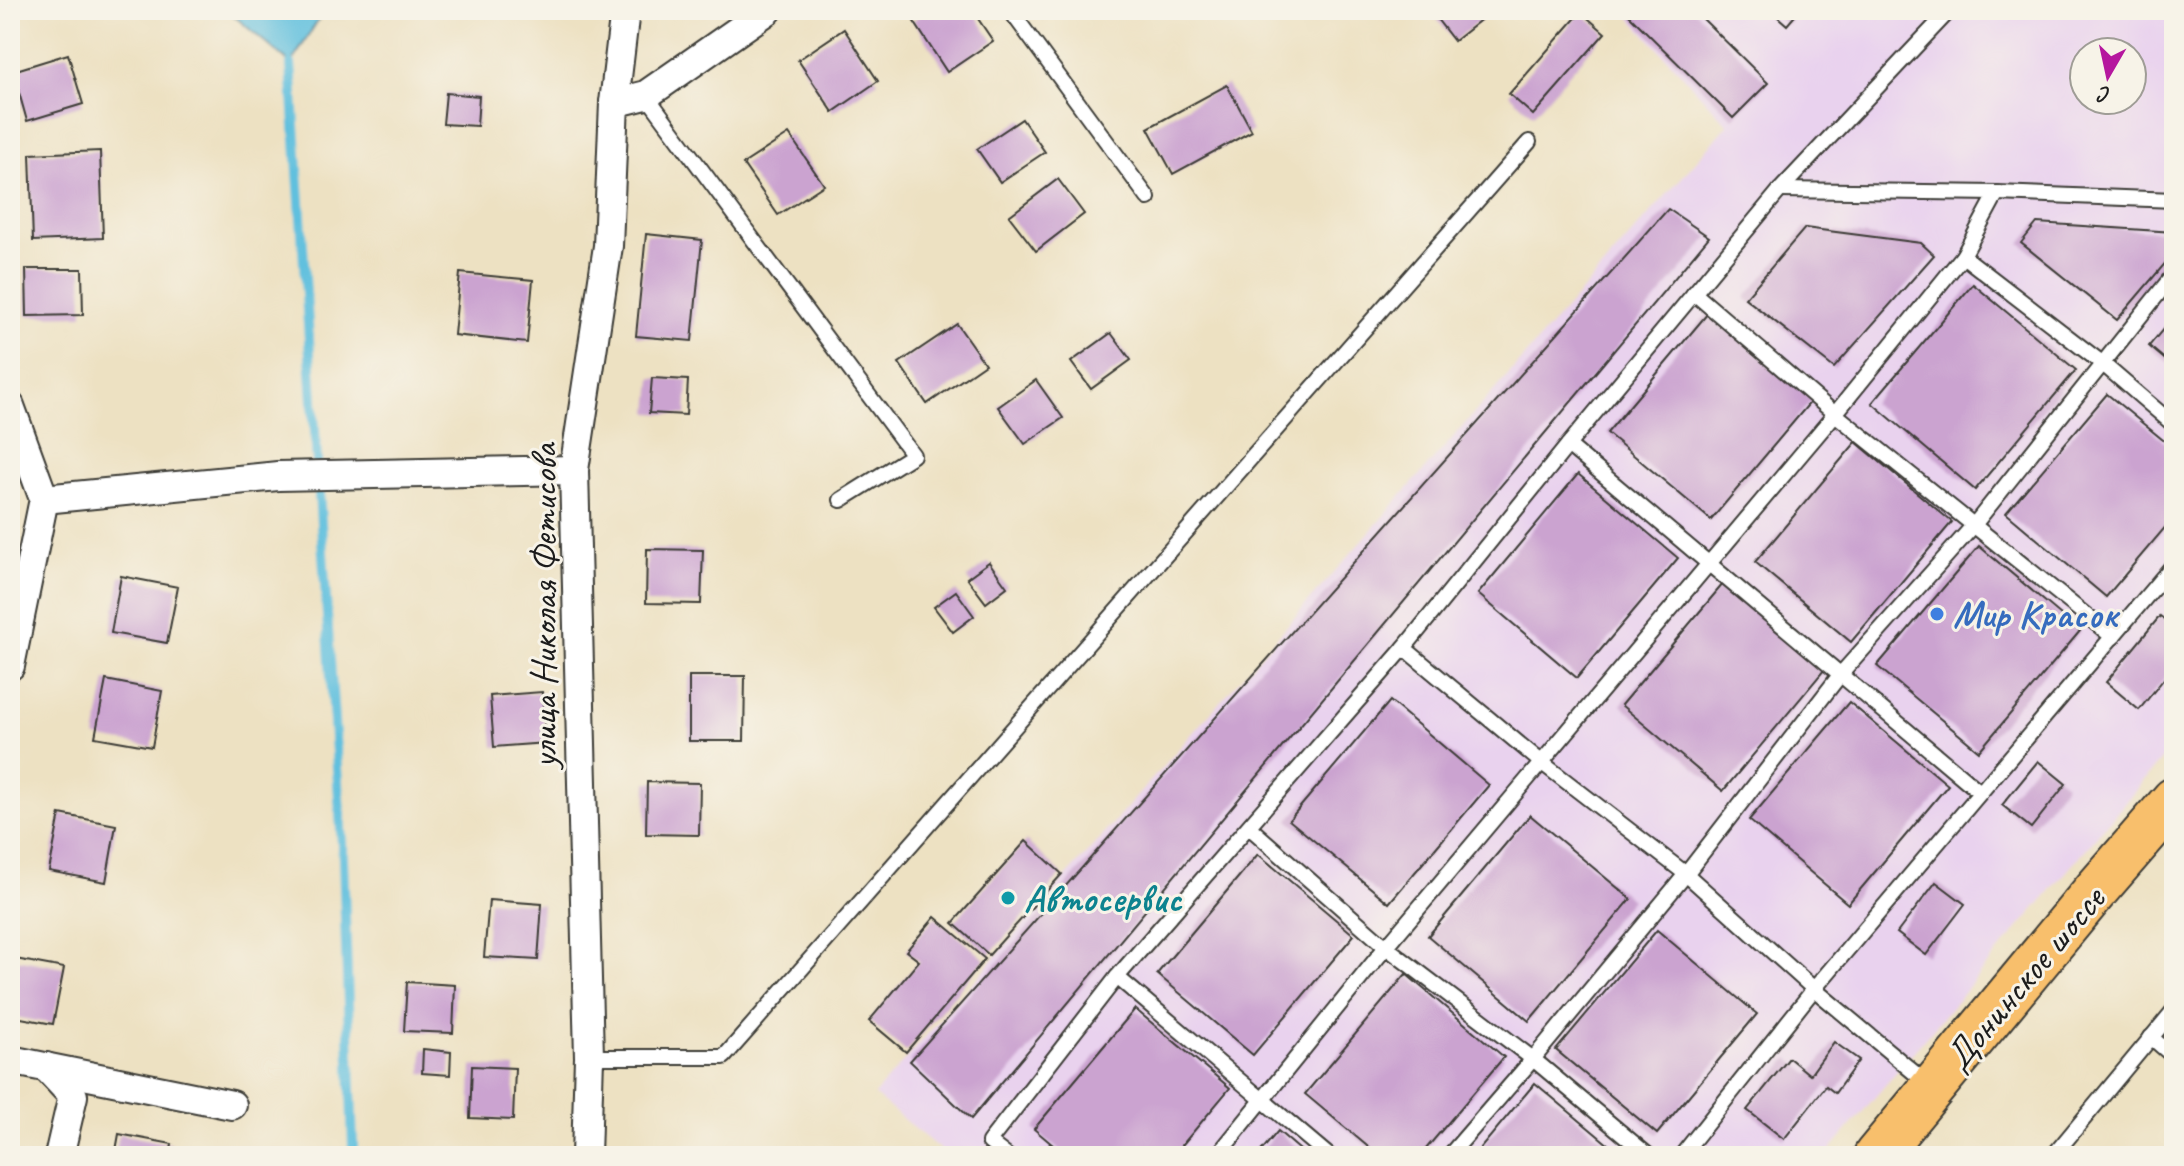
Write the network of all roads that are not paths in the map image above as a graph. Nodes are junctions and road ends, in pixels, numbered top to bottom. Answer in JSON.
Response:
{"nodes":[{"id":1,"x":625,"y":10,"type":"edge"},
{"id":2,"x":768,"y":10,"type":"edge"},
{"id":3,"x":1010,"y":10,"type":"edge"},
{"id":4,"x":1950,"y":10,"type":"edge"},
{"id":5,"x":646,"y":95,"type":"junction"},
{"id":6,"x":614,"y":103,"type":"junction"},
{"id":7,"x":1529,"y":142,"type":"dead end"},
{"id":8,"x":1780,"y":190,"type":"junction"},
{"id":9,"x":1997,"y":193,"type":"junction"},
{"id":10,"x":1148,"y":198,"type":"dead end"},
{"id":11,"x":2174,"y":200,"type":"edge"},
{"id":12,"x":1963,"y":256,"type":"junction"},
{"id":13,"x":2174,"y":274,"type":"edge"},
{"id":14,"x":1694,"y":293,"type":"junction"},
{"id":15,"x":2103,"y":364,"type":"junction"},
{"id":16,"x":10,"y":406,"type":"edge"},
{"id":17,"x":1835,"y":414,"type":"junction"},
{"id":18,"x":2174,"y":425,"type":"edge"},
{"id":19,"x":1568,"y":445,"type":"junction"},
{"id":20,"x":574,"y":470,"type":"junction"},
{"id":21,"x":44,"y":499,"type":"junction"},
{"id":22,"x":841,"y":500,"type":"dead end"},
{"id":23,"x":1974,"y":525,"type":"junction"},
{"id":24,"x":1710,"y":564,"type":"junction"},
{"id":25,"x":2174,"y":564,"type":"edge"},
{"id":26,"x":2113,"y":637,"type":"junction"},
{"id":27,"x":1404,"y":648,"type":"junction"},
{"id":28,"x":10,"y":666,"type":"edge"},
{"id":29,"x":1840,"y":675,"type":"junction"},
{"id":30,"x":1541,"y":762,"type":"junction"},
{"id":31,"x":1980,"y":792,"type":"junction"},
{"id":32,"x":2174,"y":800,"type":"edge"},
{"id":33,"x":1249,"y":827,"type":"junction"},
{"id":34,"x":1686,"y":874,"type":"junction"},
{"id":35,"x":1386,"y":947,"type":"junction"},
{"id":36,"x":1117,"y":977,"type":"junction"},
{"id":37,"x":1814,"y":989,"type":"junction"},
{"id":38,"x":2174,"y":1010,"type":"edge"},
{"id":39,"x":2151,"y":1037,"type":"junction"},
{"id":40,"x":589,"y":1057,"type":"junction"},
{"id":41,"x":2174,"y":1057,"type":"edge"},
{"id":42,"x":1533,"y":1059,"type":"junction"},
{"id":43,"x":10,"y":1060,"type":"edge"},
{"id":44,"x":46,"y":1067,"type":"junction"},
{"id":45,"x":1932,"y":1088,"type":"junction"},
{"id":46,"x":1262,"y":1102,"type":"junction"},
{"id":47,"x":232,"y":1105,"type":"dead end"},
{"id":48,"x":59,"y":1156,"type":"edge"},
{"id":49,"x":586,"y":1156,"type":"edge"},
{"id":50,"x":1007,"y":1156,"type":"edge"},
{"id":51,"x":1217,"y":1156,"type":"edge"},
{"id":52,"x":1329,"y":1156,"type":"edge"},
{"id":53,"x":1449,"y":1156,"type":"edge"},
{"id":54,"x":1649,"y":1156,"type":"edge"},
{"id":55,"x":1681,"y":1156,"type":"edge"},
{"id":56,"x":1876,"y":1156,"type":"edge"},
{"id":57,"x":2053,"y":1156,"type":"edge"}],
"edges":[{"from":1,"to":6,"type":"street","name":"улица Николая Фетисова"},
{"from":2,"to":5,"type":"street"},
{"from":3,"to":10,"type":"lane"},
{"from":4,"to":8,"type":"lane"},
{"from":5,"to":6,"type":"street"},
{"from":5,"to":22,"type":"lane"},
{"from":6,"to":20,"type":"street","name":"улица Николая Фетисова"},
{"from":7,"to":40,"type":"lane"},
{"from":8,"to":9,"type":"lane"},
{"from":8,"to":14,"type":"lane"},
{"from":9,"to":11,"type":"lane"},
{"from":9,"to":12,"type":"lane"},
{"from":12,"to":15,"type":"lane"},
{"from":12,"to":17,"type":"lane"},
{"from":13,"to":15,"type":"lane"},
{"from":14,"to":17,"type":"lane"},
{"from":14,"to":19,"type":"lane"},
{"from":15,"to":18,"type":"lane"},
{"from":15,"to":23,"type":"lane"},
{"from":16,"to":21,"type":"street"},
{"from":17,"to":23,"type":"lane"},
{"from":17,"to":24,"type":"lane"},
{"from":19,"to":24,"type":"lane"},
{"from":19,"to":27,"type":"lane"},
{"from":20,"to":21,"type":"street"},
{"from":20,"to":40,"type":"street","name":"улица Николая Фетисова"},
{"from":21,"to":28,"type":"street"},
{"from":23,"to":26,"type":"lane"},
{"from":23,"to":29,"type":"lane"},
{"from":24,"to":29,"type":"lane"},
{"from":24,"to":30,"type":"lane"},
{"from":25,"to":26,"type":"lane"},
{"from":26,"to":31,"type":"lane"},
{"from":27,"to":30,"type":"lane"},
{"from":27,"to":33,"type":"lane"},
{"from":29,"to":31,"type":"lane"},
{"from":29,"to":34,"type":"lane"},
{"from":30,"to":34,"type":"lane"},
{"from":30,"to":35,"type":"lane"},
{"from":31,"to":37,"type":"lane"},
{"from":32,"to":45,"type":"main road","name":"Донинское шоссе"},
{"from":33,"to":35,"type":"lane"},
{"from":33,"to":36,"type":"lane"},
{"from":34,"to":37,"type":"lane"},
{"from":34,"to":42,"type":"lane"},
{"from":35,"to":42,"type":"lane"},
{"from":35,"to":46,"type":"lane"},
{"from":36,"to":46,"type":"lane"},
{"from":36,"to":50,"type":"lane"},
{"from":37,"to":45,"type":"lane"},
{"from":37,"to":55,"type":"lane"},
{"from":38,"to":39,"type":"lane"},
{"from":39,"to":41,"type":"lane"},
{"from":39,"to":57,"type":"lane"},
{"from":40,"to":49,"type":"street","name":"улица Николая Фетисова"},
{"from":42,"to":53,"type":"lane"},
{"from":42,"to":54,"type":"lane"},
{"from":43,"to":44,"type":"street"},
{"from":44,"to":47,"type":"street"},
{"from":44,"to":48,"type":"street"},
{"from":45,"to":56,"type":"main road","name":"Донинское шоссе"},
{"from":46,"to":51,"type":"lane"},
{"from":46,"to":52,"type":"lane"}]}
